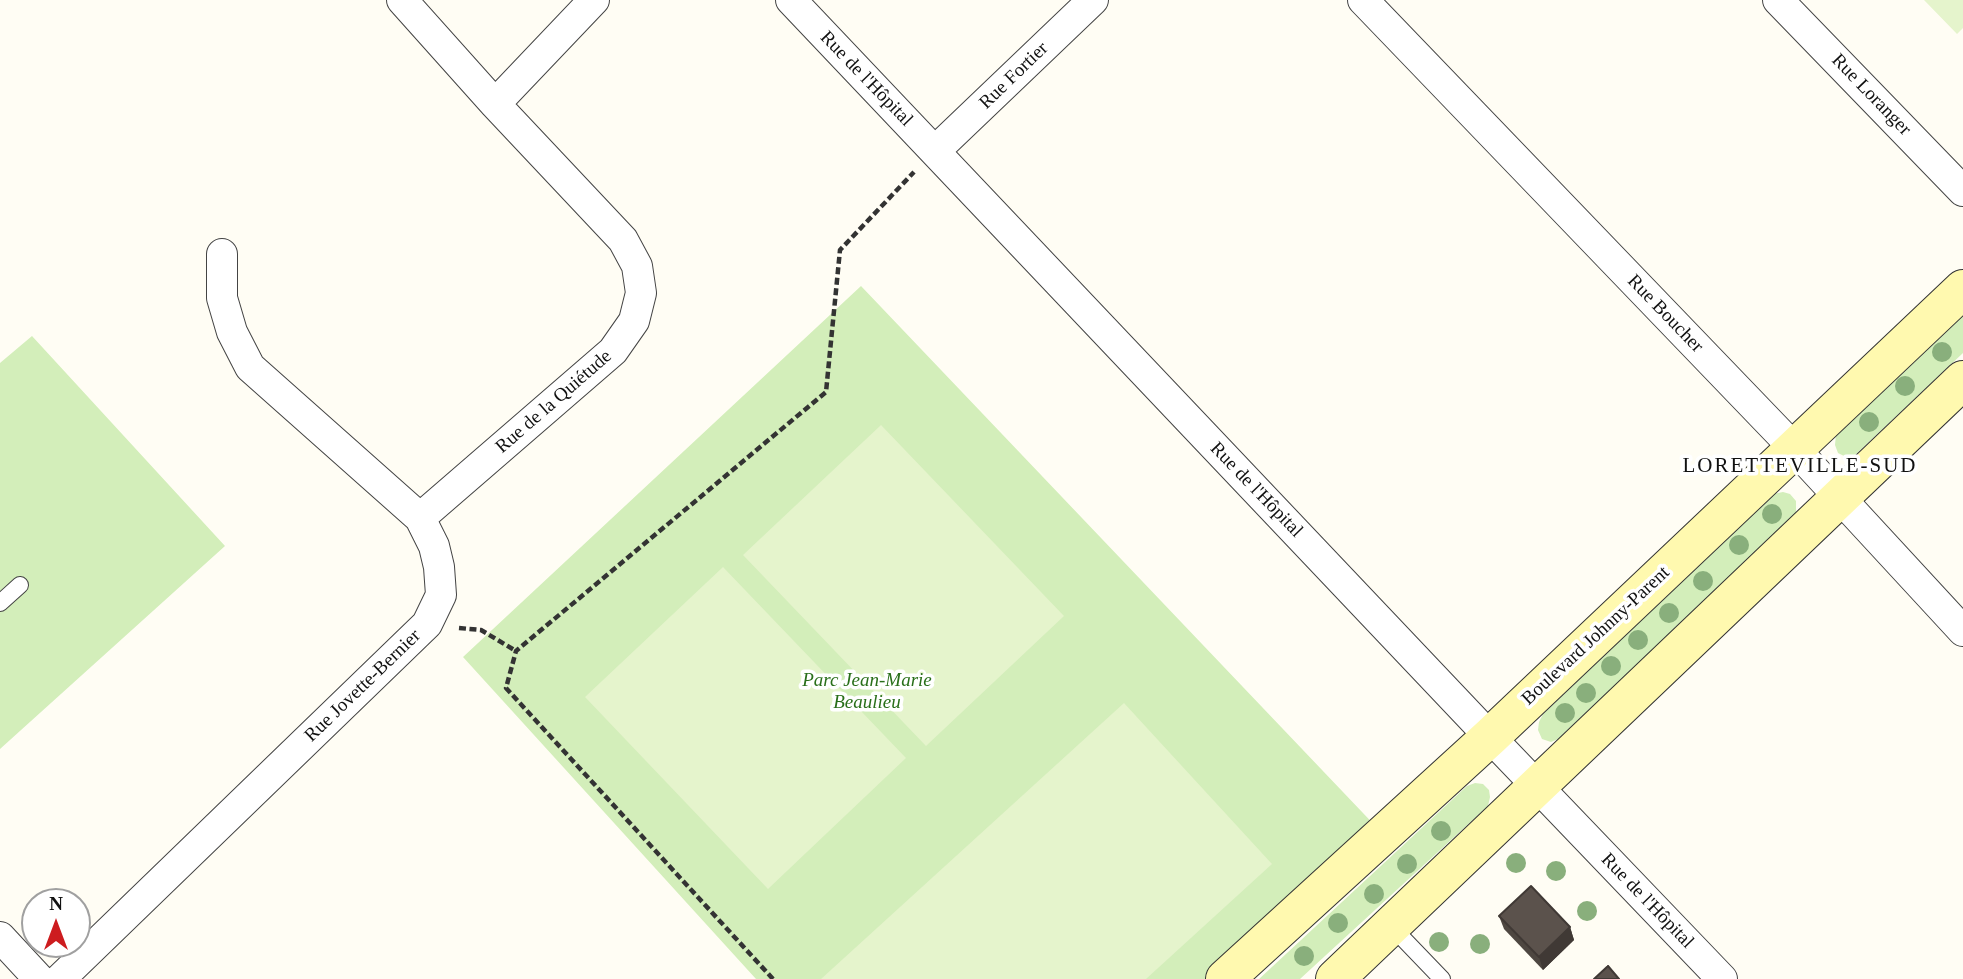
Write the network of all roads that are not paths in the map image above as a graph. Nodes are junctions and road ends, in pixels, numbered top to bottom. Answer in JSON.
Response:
{"nodes":[{"id":1,"x":402,"y":0,"type":"edge"},
{"id":2,"x":594,"y":0,"type":"edge"},
{"id":3,"x":791,"y":0,"type":"edge"},
{"id":4,"x":1093,"y":0,"type":"edge"},
{"id":5,"x":1363,"y":0,"type":"edge"},
{"id":6,"x":1778,"y":0,"type":"edge"},
{"id":7,"x":495,"y":104,"type":"junction"},
{"id":8,"x":935,"y":151,"type":"junction"},
{"id":9,"x":1963,"y":191,"type":"edge"},
{"id":10,"x":222,"y":254,"type":"dead end"},
{"id":11,"x":1963,"y":289,"type":"edge"},
{"id":12,"x":1963,"y":380,"type":"edge"},
{"id":13,"x":1794,"y":448,"type":"junction"},
{"id":14,"x":1839,"y":498,"type":"junction"},
{"id":15,"x":420,"y":518,"type":"junction"},
{"id":16,"x":20,"y":585,"type":"dead end"},
{"id":17,"x":0,"y":603,"type":"edge"},
{"id":18,"x":1963,"y":631,"type":"edge"},
{"id":19,"x":1490,"y":737,"type":"junction"},
{"id":20,"x":1539,"y":786,"type":"junction"},
{"id":21,"x":1392,"y":927,"type":"junction"},
{"id":22,"x":0,"y":937,"type":"edge"},
{"id":23,"x":39,"y":979,"type":"edge"},
{"id":24,"x":60,"y":979,"type":"edge"},
{"id":25,"x":1225,"y":979,"type":"edge"},
{"id":26,"x":1335,"y":979,"type":"edge"},
{"id":27,"x":1442,"y":979,"type":"edge"},
{"id":28,"x":1722,"y":979,"type":"edge"}],
"edges":[{"from":1,"to":7,"type":"street","name":"Rue de la Quiétude"},
{"from":2,"to":7,"type":"street"},
{"from":3,"to":8,"type":"street","name":"Rue de l'Hôpital"},
{"from":4,"to":8,"type":"street","name":"Rue Fortier"},
{"from":5,"to":13,"type":"street","name":"Rue Boucher"},
{"from":6,"to":9,"type":"street","name":"Rue Loranger"},
{"from":7,"to":15,"type":"street","name":"Rue de la Quiétude"},
{"from":8,"to":19,"type":"street","name":"Rue de l'Hôpital"},
{"from":10,"to":15,"type":"street","name":"Rue Jovette-Bernier"},
{"from":11,"to":13,"type":"street","name":"Boulevard Johnny-Parent"},
{"from":12,"to":14,"type":"street"},
{"from":13,"to":14,"type":"street","name":"Rue Boucher"},
{"from":13,"to":19,"type":"street","name":"Boulevard Johnny-Parent"},
{"from":14,"to":18,"type":"street","name":"Rue Boucher"},
{"from":14,"to":20,"type":"street"},
{"from":15,"to":24,"type":"street","name":"Rue Jovette-Bernier"},
{"from":16,"to":17,"type":"lane"},
{"from":19,"to":20,"type":"street","name":"Rue de l'Hôpital"},
{"from":19,"to":25,"type":"street","name":"Boulevard Johnny-Parent"},
{"from":20,"to":21,"type":"street"},
{"from":20,"to":28,"type":"street","name":"Rue de l'Hôpital"},
{"from":21,"to":26,"type":"street"},
{"from":21,"to":27,"type":"lane"},
{"from":22,"to":23,"type":"street"}]}
